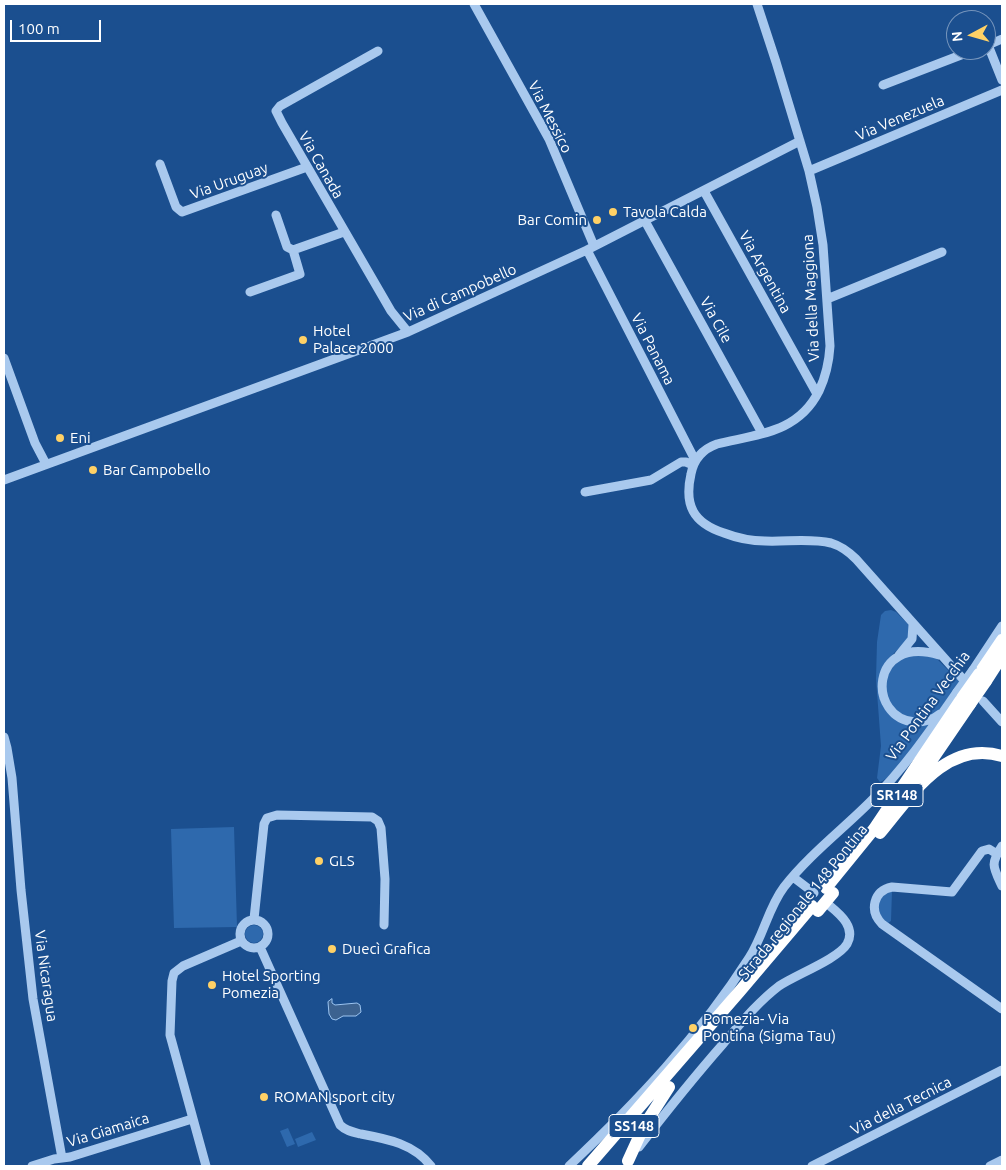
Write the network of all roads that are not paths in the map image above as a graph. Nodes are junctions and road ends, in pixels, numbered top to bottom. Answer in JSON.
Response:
{"nodes":[{"id":1,"x":474,"y":4,"type":"edge"},
{"id":2,"x":757,"y":4,"type":"edge"},
{"id":3,"x":378,"y":51,"type":"dead end"},
{"id":4,"x":948,"y":60,"type":"edge"},
{"id":5,"x":993,"y":60,"type":"edge"},
{"id":6,"x":1002,"y":80,"type":"edge"},
{"id":7,"x":883,"y":85,"type":"dead end"},
{"id":8,"x":1002,"y":90,"type":"edge"},
{"id":9,"x":800,"y":141,"type":"junction"},
{"id":10,"x":160,"y":164,"type":"dead end"},
{"id":11,"x":307,"y":168,"type":"junction"},
{"id":12,"x":809,"y":171,"type":"junction"},
{"id":13,"x":704,"y":191,"type":"junction"},
{"id":14,"x":276,"y":215,"type":"dead end"},
{"id":15,"x":645,"y":221,"type":"junction"},
{"id":16,"x":344,"y":232,"type":"junction"},
{"id":17,"x":590,"y":248,"type":"junction"},
{"id":18,"x":293,"y":250,"type":"junction"},
{"id":19,"x":942,"y":252,"type":"dead end"},
{"id":20,"x":250,"y":292,"type":"dead end"},
{"id":21,"x":827,"y":299,"type":"junction"},
{"id":22,"x":408,"y":332,"type":"junction"},
{"id":23,"x":4,"y":358,"type":"edge"},
{"id":24,"x":817,"y":394,"type":"junction"},
{"id":25,"x":762,"y":433,"type":"junction"},
{"id":26,"x":694,"y":462,"type":"junction"},
{"id":27,"x":46,"y":464,"type":"junction"},
{"id":28,"x":4,"y":480,"type":"edge"},
{"id":29,"x":585,"y":492,"type":"dead end"},
{"id":30,"x":913,"y":625,"type":"junction"},
{"id":31,"x":1002,"y":628,"type":"edge"},
{"id":32,"x":997,"y":641,"type":"edge"},
{"id":33,"x":899,"y":655,"type":"junction"},
{"id":34,"x":940,"y":655,"type":"junction"},
{"id":35,"x":1002,"y":656,"type":"edge"},
{"id":36,"x":1002,"y":660,"type":"edge"},
{"id":37,"x":982,"y":674,"type":"junction"},
{"id":38,"x":962,"y":678,"type":"dead end"},
{"id":39,"x":963,"y":698,"type":"junction"},
{"id":40,"x":983,"y":701,"type":"dead end"},
{"id":41,"x":943,"y":713,"type":"junction"},
{"id":42,"x":1002,"y":722,"type":"edge"},
{"id":43,"x":4,"y":737,"type":"edge"},
{"id":44,"x":1002,"y":756,"type":"edge"},
{"id":45,"x":880,"y":832,"type":"junction"},
{"id":46,"x":1000,"y":850,"type":"edge"},
{"id":47,"x":998,"y":871,"type":"edge"},
{"id":48,"x":792,"y":877,"type":"junction"},
{"id":49,"x":1002,"y":886,"type":"edge"},
{"id":50,"x":822,"y":899,"type":"junction"},
{"id":51,"x":254,"y":919,"type":"junction"},
{"id":52,"x":384,"y":925,"type":"dead end"},
{"id":53,"x":241,"y":941,"type":"junction"},
{"id":54,"x":260,"y":947,"type":"junction"},
{"id":55,"x":1002,"y":1009,"type":"edge"},
{"id":56,"x":663,"y":1069,"type":"junction"},
{"id":57,"x":1002,"y":1070,"type":"edge"},
{"id":58,"x":669,"y":1087,"type":"junction"},
{"id":59,"x":192,"y":1119,"type":"junction"},
{"id":60,"x":625,"y":1124,"type":"junction"},
{"id":61,"x":62,"y":1158,"type":"junction"},
{"id":62,"x":1002,"y":1160,"type":"edge"},
{"id":63,"x":626,"y":1164,"type":"edge"},
{"id":64,"x":32,"y":1166,"type":"edge"},
{"id":65,"x":206,"y":1166,"type":"edge"},
{"id":66,"x":431,"y":1166,"type":"edge"},
{"id":67,"x":569,"y":1166,"type":"edge"},
{"id":68,"x":588,"y":1166,"type":"edge"},
{"id":69,"x":599,"y":1166,"type":"edge"},
{"id":70,"x":812,"y":1166,"type":"edge"},
{"id":71,"x":990,"y":1166,"type":"edge"}],
"edges":[{"from":1,"to":17,"type":"street","name":"Via Messico"},
{"from":2,"to":9,"type":"street","name":"Via della Maggiona"},
{"from":3,"to":11,"type":"street","name":"Via Canada"},
{"from":4,"to":7,"type":"street"},
{"from":5,"to":6,"type":"street"},
{"from":8,"to":12,"type":"street","name":"Via Venezuela"},
{"from":9,"to":12,"type":"street","name":"Via della Maggiona"},
{"from":9,"to":13,"type":"street","name":"Via di Campobello"},
{"from":10,"to":11,"type":"street","name":"Via Uruguay"},
{"from":11,"to":16,"type":"street","name":"Via Canada"},
{"from":12,"to":21,"type":"street","name":"Via della Maggiona"},
{"from":13,"to":15,"type":"street","name":"Via di Campobello"},
{"from":13,"to":24,"type":"street","name":"Via Argentina"},
{"from":14,"to":18,"type":"street"},
{"from":15,"to":17,"type":"street","name":"Via di Campobello"},
{"from":15,"to":25,"type":"street","name":"Via Cile"},
{"from":16,"to":18,"type":"street"},
{"from":16,"to":22,"type":"street","name":"Via Canada"},
{"from":17,"to":22,"type":"street","name":"Via di Campobello"},
{"from":17,"to":26,"type":"street","name":"Via Panama"},
{"from":18,"to":20,"type":"street"},
{"from":19,"to":21,"type":"street"},
{"from":21,"to":24,"type":"street","name":"Via della Maggiona"},
{"from":22,"to":27,"type":"street","name":"Via di Campobello"},
{"from":23,"to":27,"type":"street"},
{"from":24,"to":25,"type":"street","name":"Via della Maggiona"},
{"from":25,"to":26,"type":"street","name":"Via della Maggiona"},
{"from":26,"to":29,"type":"street"},
{"from":26,"to":30,"type":"street"},
{"from":27,"to":28,"type":"street","name":"Via di Campobello"},
{"from":30,"to":33,"type":"street"},
{"from":30,"to":34,"type":"street"},
{"from":31,"to":32,"type":"highway","name":"Strada regionale 148 Pontina"},
{"from":32,"to":37,"type":"highway","name":"Strada regionale 148 Pontina","number":"SR148"},
{"from":33,"to":34,"type":"street"},
{"from":33,"to":41,"type":"street"},
{"from":34,"to":38,"type":"street"},
{"from":35,"to":37,"type":"highway","name":"Strada regionale 148 Pontina","number":"SR148"},
{"from":36,"to":37,"type":"highway"},
{"from":37,"to":39,"type":"highway","name":"Strada regionale 148 Pontina","number":"SR148","bridge":true},
{"from":39,"to":41,"type":"street","name":"Via Pontina Vecchia"},
{"from":39,"to":45,"type":"highway","name":"Strada regionale 148 Pontina","number":"SR148"},
{"from":39,"to":50,"type":"highway","name":"Strada regionale 148 Pontina","number":"SR148"},
{"from":40,"to":42,"type":"street"},
{"from":41,"to":48,"type":"street","name":"Via Pontina Vecchia"},
{"from":43,"to":61,"type":"street","name":"Via Nicaragua"},
{"from":44,"to":45,"type":"highway"},
{"from":45,"to":50,"type":"highway","name":"Strada regionale 148 Pontina","number":"SR148"},
{"from":46,"to":47,"type":"street"},
{"from":46,"to":55,"type":"street"},
{"from":47,"to":49,"type":"street"},
{"from":48,"to":50,"type":"street"},
{"from":48,"to":56,"type":"street","name":"Via Pontina Vecchia"},
{"from":50,"to":58,"type":"highway","name":"Strada regionale 148 Pontina","number":"SR148"},
{"from":50,"to":60,"type":"highway","number":"SS148"},
{"from":50,"to":63,"type":"street"},
{"from":51,"to":52,"type":"street"},
{"from":51,"to":53,"type":"street"},
{"from":51,"to":54,"type":"street"},
{"from":53,"to":54,"type":"street"},
{"from":53,"to":59,"type":"street"},
{"from":54,"to":66,"type":"street"},
{"from":56,"to":60,"type":"highway"},
{"from":56,"to":67,"type":"street","name":"Via Pontina Vecchia"},
{"from":57,"to":70,"type":"street","name":"Via della Tecnica"},
{"from":58,"to":63,"type":"highway"},
{"from":58,"to":69,"type":"highway","number":"SS148"},
{"from":59,"to":61,"type":"street","name":"Via Giamaica"},
{"from":59,"to":65,"type":"street"},
{"from":60,"to":68,"type":"highway","number":"SS148"},
{"from":61,"to":64,"type":"street","name":"Via Giamaica"},
{"from":62,"to":71,"type":"street"}]}
